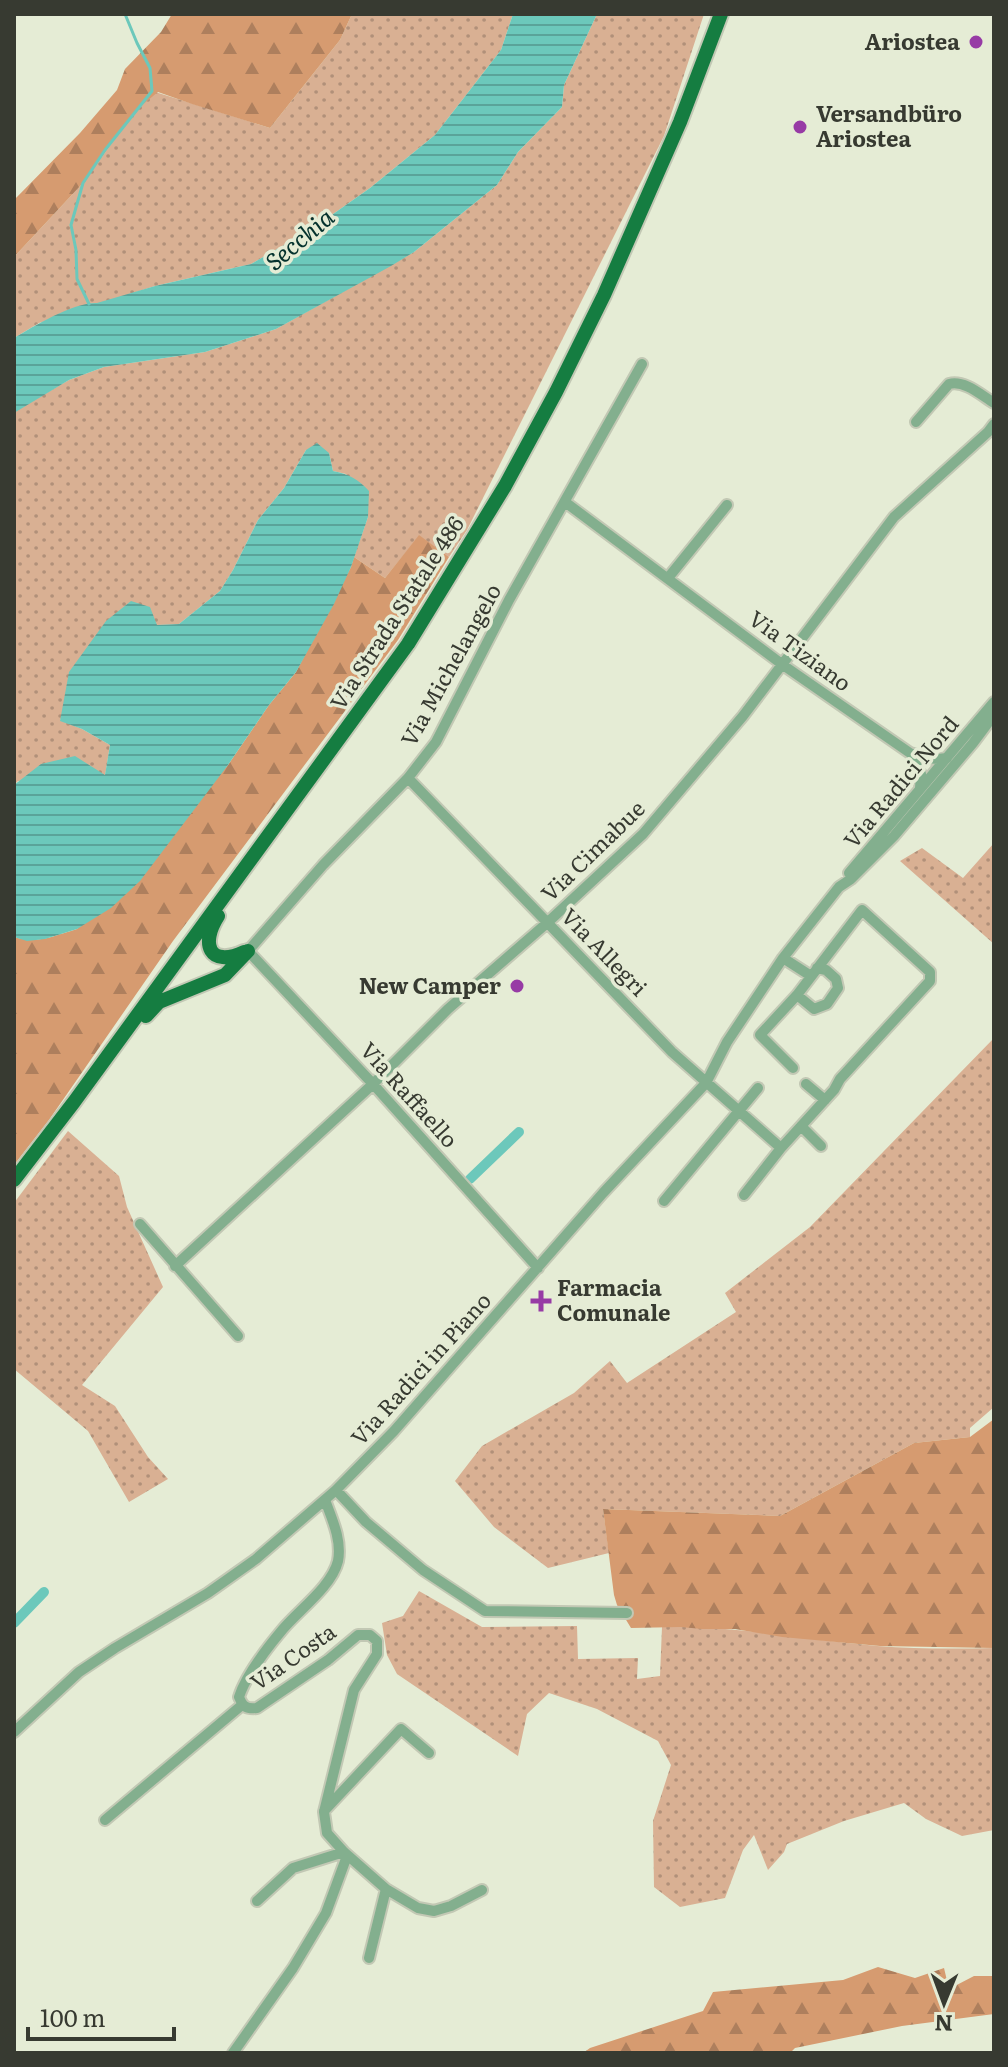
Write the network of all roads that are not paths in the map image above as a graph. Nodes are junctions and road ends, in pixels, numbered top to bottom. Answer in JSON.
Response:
{"nodes":[{"id":1,"x":721,"y":14,"type":"edge"},
{"id":2,"x":642,"y":364,"type":"dead end"},
{"id":3,"x":994,"y":403,"type":"edge"},
{"id":4,"x":916,"y":422,"type":"dead end"},
{"id":5,"x":994,"y":424,"type":"edge"},
{"id":6,"x":565,"y":502,"type":"junction"},
{"id":7,"x":727,"y":505,"type":"dead end"},
{"id":8,"x":668,"y":578,"type":"junction"},
{"id":9,"x":783,"y":665,"type":"junction"},
{"id":10,"x":994,"y":702,"type":"edge"},
{"id":11,"x":994,"y":715,"type":"edge"},
{"id":12,"x":990,"y":724,"type":"edge"},
{"id":13,"x":972,"y":729,"type":"junction"},
{"id":14,"x":910,"y":753,"type":"junction"},
{"id":15,"x":947,"y":758,"type":"junction"},
{"id":16,"x":408,"y":778,"type":"junction"},
{"id":17,"x":942,"y":779,"type":"joint"},
{"id":18,"x":920,"y":790,"type":"junction"},
{"id":19,"x":256,"y":852,"type":"junction"},
{"id":20,"x":839,"y":887,"type":"junction"},
{"id":21,"x":547,"y":923,"type":"junction"},
{"id":22,"x":248,"y":951,"type":"junction"},
{"id":23,"x":783,"y":958,"type":"junction"},
{"id":24,"x":814,"y":972,"type":"junction"},
{"id":25,"x":797,"y":995,"type":"junction"},
{"id":26,"x":105,"y":1059,"type":"junction"},
{"id":27,"x":793,"y":1068,"type":"dead end"},
{"id":28,"x":706,"y":1083,"type":"junction"},
{"id":29,"x":373,"y":1084,"type":"junction"},
{"id":30,"x":806,"y":1084,"type":"dead end"},
{"id":31,"x":758,"y":1088,"type":"dead end"},
{"id":32,"x":825,"y":1100,"type":"junction"},
{"id":33,"x":738,"y":1111,"type":"junction"},
{"id":34,"x":801,"y":1126,"type":"junction"},
{"id":35,"x":821,"y":1146,"type":"dead end"},
{"id":36,"x":781,"y":1148,"type":"junction"},
{"id":37,"x":14,"y":1180,"type":"edge"},
{"id":38,"x":744,"y":1195,"type":"dead end"},
{"id":39,"x":664,"y":1201,"type":"dead end"},
{"id":40,"x":140,"y":1224,"type":"dead end"},
{"id":41,"x":175,"y":1266,"type":"junction"},
{"id":42,"x":538,"y":1268,"type":"junction"},
{"id":43,"x":238,"y":1336,"type":"dead end"},
{"id":44,"x":336,"y":1490,"type":"junction"},
{"id":45,"x":325,"y":1500,"type":"junction"},
{"id":46,"x":627,"y":1613,"type":"dead end"},
{"id":47,"x":242,"y":1705,"type":"junction"},
{"id":48,"x":14,"y":1732,"type":"edge"},
{"id":49,"x":429,"y":1753,"type":"dead end"},
{"id":50,"x":324,"y":1812,"type":"junction"},
{"id":51,"x":105,"y":1820,"type":"dead end"},
{"id":52,"x":345,"y":1854,"type":"junction"},
{"id":53,"x":386,"y":1889,"type":"junction"},
{"id":54,"x":482,"y":1890,"type":"dead end"},
{"id":55,"x":257,"y":1901,"type":"dead end"},
{"id":56,"x":369,"y":1958,"type":"dead end"},
{"id":57,"x":233,"y":2053,"type":"edge"}],
"edges":[{"from":1,"to":19,"type":"main road","name":"Via Strada Statale 486"},
{"from":2,"to":6,"type":"street","name":"Via Michelangelo"},
{"from":3,"to":4,"type":"street"},
{"from":5,"to":9,"type":"street","name":"Via Cimabue"},
{"from":6,"to":8,"type":"street","name":"Via Tiziano"},
{"from":6,"to":16,"type":"street","name":"Via Michelangelo"},
{"from":7,"to":8,"type":"street"},
{"from":8,"to":9,"type":"street","name":"Via Tiziano"},
{"from":9,"to":14,"type":"street","name":"Via Tiziano"},
{"from":9,"to":21,"type":"street","name":"Via Cimabue"},
{"from":10,"to":13,"type":"street","name":"Via Radici Nord"},
{"from":11,"to":12,"type":"street","name":"Via Radici Nord"},
{"from":12,"to":13,"type":"street"},
{"from":12,"to":17,"type":"street","name":"Via Radici Nord"},
{"from":13,"to":15,"type":"street","name":"Via Radici Nord"},
{"from":14,"to":15,"type":"street"},
{"from":14,"to":18,"type":"street"},
{"from":15,"to":18,"type":"street","name":"Via Radici Nord"},
{"from":16,"to":21,"type":"street","name":"Via Allegri"},
{"from":16,"to":22,"type":"street","name":"Via Michelangelo"},
{"from":17,"to":20,"type":"street","name":"Via Radici in Piano"},
{"from":18,"to":20,"type":"street","name":"Via Radici Nord"},
{"from":19,"to":22,"type":"main road"},
{"from":19,"to":26,"type":"main road","name":"Via Strada Statale 486"},
{"from":20,"to":23,"type":"street","name":"Via Radici in Piano"},
{"from":21,"to":28,"type":"street","name":"Via Allegri"},
{"from":21,"to":29,"type":"street","name":"Via Cimabue"},
{"from":22,"to":26,"type":"main road"},
{"from":22,"to":29,"type":"street","name":"Via Raffaello"},
{"from":23,"to":24,"type":"street"},
{"from":23,"to":28,"type":"street","name":"Via Radici in Piano"},
{"from":24,"to":25,"type":"street"},
{"from":24,"to":25,"type":"street"},
{"from":24,"to":32,"type":"street"},
{"from":25,"to":27,"type":"street"},
{"from":26,"to":37,"type":"main road","name":"Via Strada Statale 486"},
{"from":28,"to":33,"type":"street","name":"Via Allegri"},
{"from":28,"to":42,"type":"street","name":"Via Radici in Piano"},
{"from":29,"to":41,"type":"street","name":"Via Cimabue"},
{"from":29,"to":42,"type":"street","name":"Via Raffaello"},
{"from":30,"to":32,"type":"street"},
{"from":31,"to":33,"type":"street"},
{"from":32,"to":34,"type":"street"},
{"from":33,"to":36,"type":"street","name":"Via Allegri"},
{"from":33,"to":39,"type":"street"},
{"from":34,"to":35,"type":"street"},
{"from":34,"to":36,"type":"street"},
{"from":36,"to":38,"type":"street"},
{"from":40,"to":41,"type":"street"},
{"from":41,"to":43,"type":"street"},
{"from":42,"to":44,"type":"street","name":"Via Radici in Piano"},
{"from":44,"to":45,"type":"street","name":"Via Radici in Piano"},
{"from":44,"to":46,"type":"street"},
{"from":45,"to":47,"type":"street","name":"Via Costa"},
{"from":45,"to":48,"type":"street","name":"Via Radici in Piano"},
{"from":47,"to":50,"type":"street","name":"Via Costa"},
{"from":47,"to":51,"type":"street"},
{"from":49,"to":50,"type":"street"},
{"from":50,"to":52,"type":"street"},
{"from":52,"to":53,"type":"street"},
{"from":52,"to":55,"type":"street"},
{"from":52,"to":57,"type":"street"},
{"from":53,"to":54,"type":"street"},
{"from":53,"to":56,"type":"street"}]}
